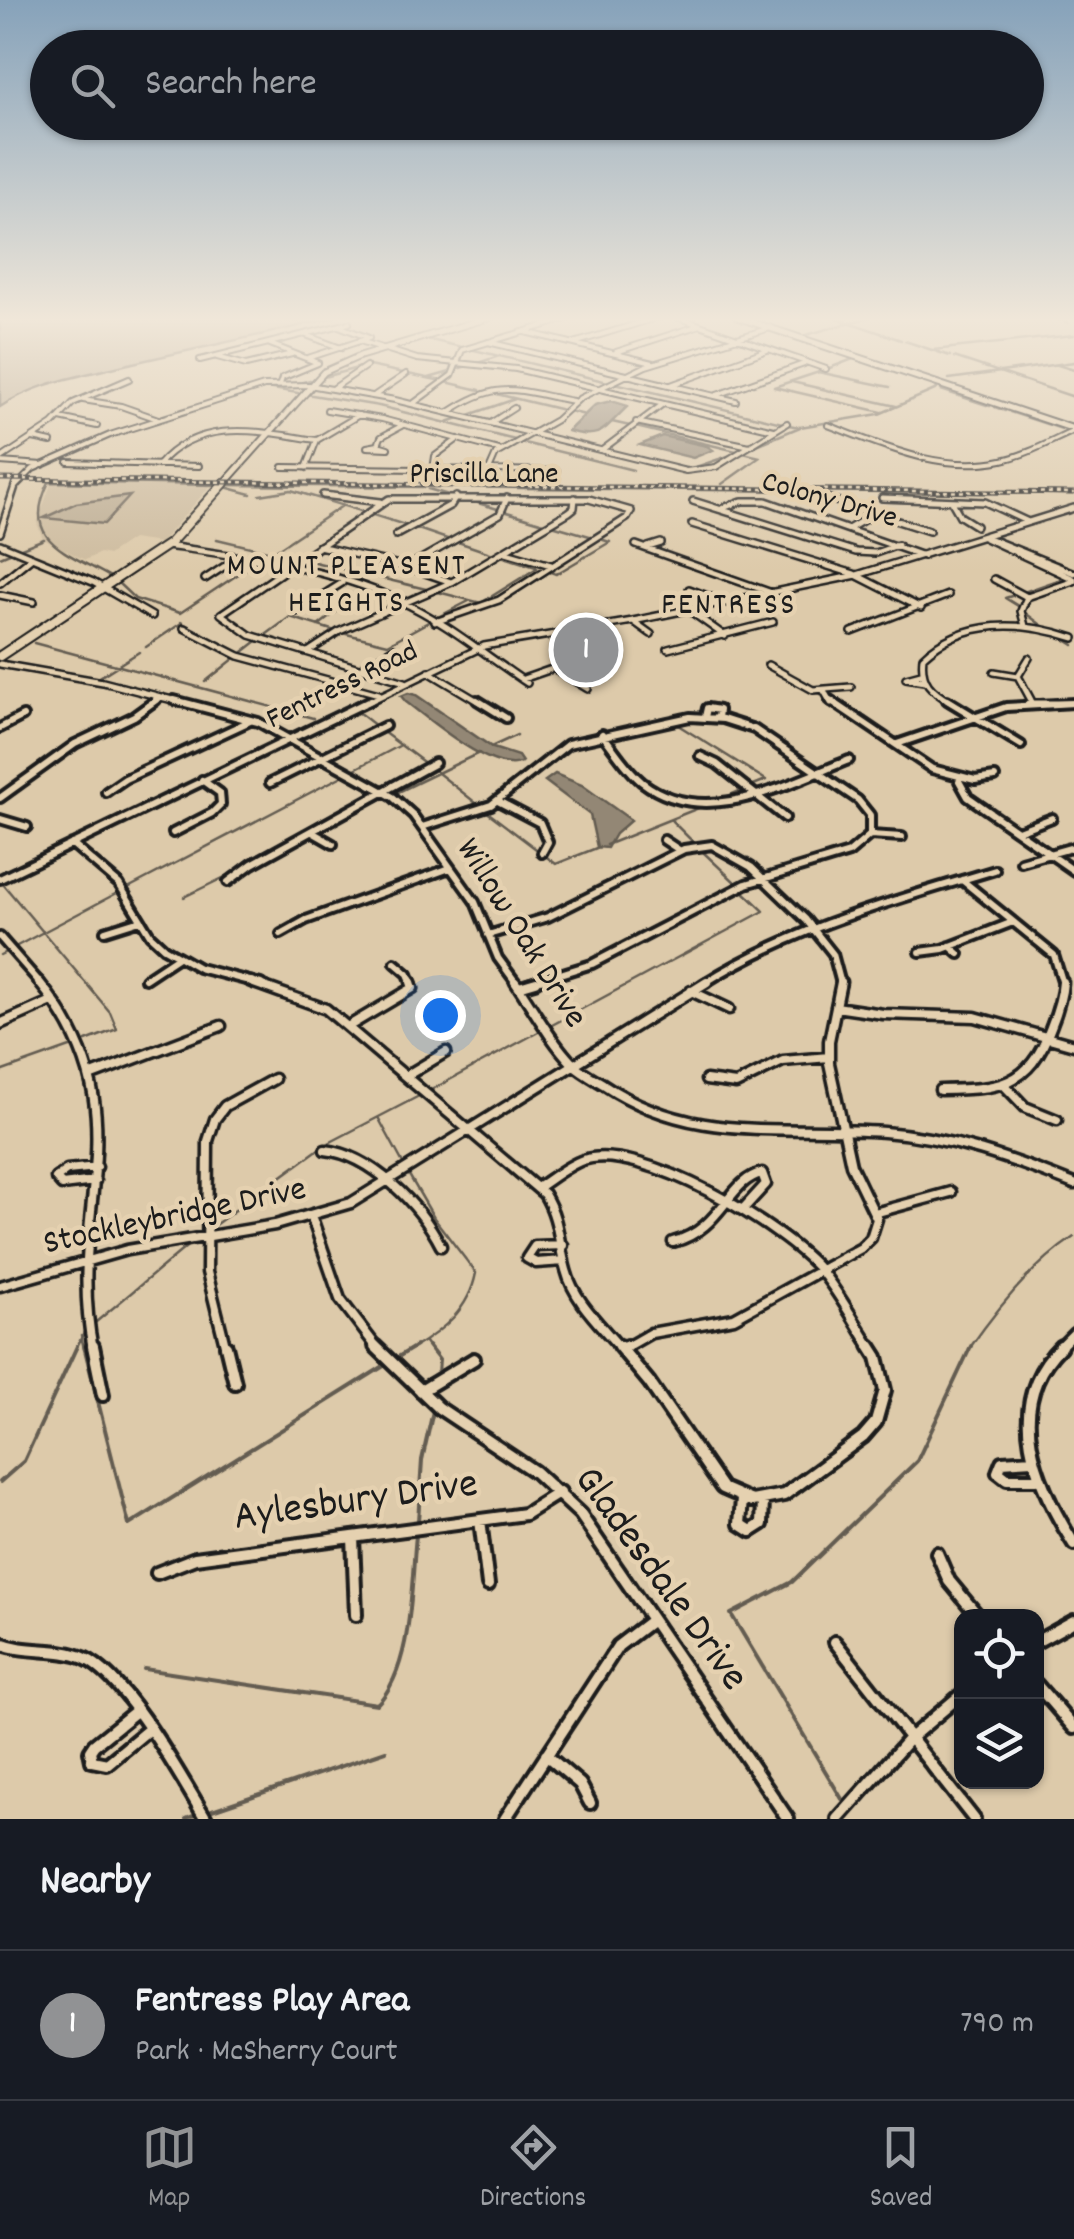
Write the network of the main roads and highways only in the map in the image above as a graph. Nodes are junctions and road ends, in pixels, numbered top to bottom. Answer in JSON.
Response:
{"nodes":[{"id":1,"x":294,"y":402,"type":"edge"},
{"id":2,"x":990,"y":402,"type":"edge"},
{"id":3,"x":1074,"y":430,"type":"edge"},
{"id":4,"x":0,"y":656,"type":"edge"}],
"edges":[{"from":1,"to":4,"type":"highway"},
{"from":2,"to":3,"type":"main road"}]}
